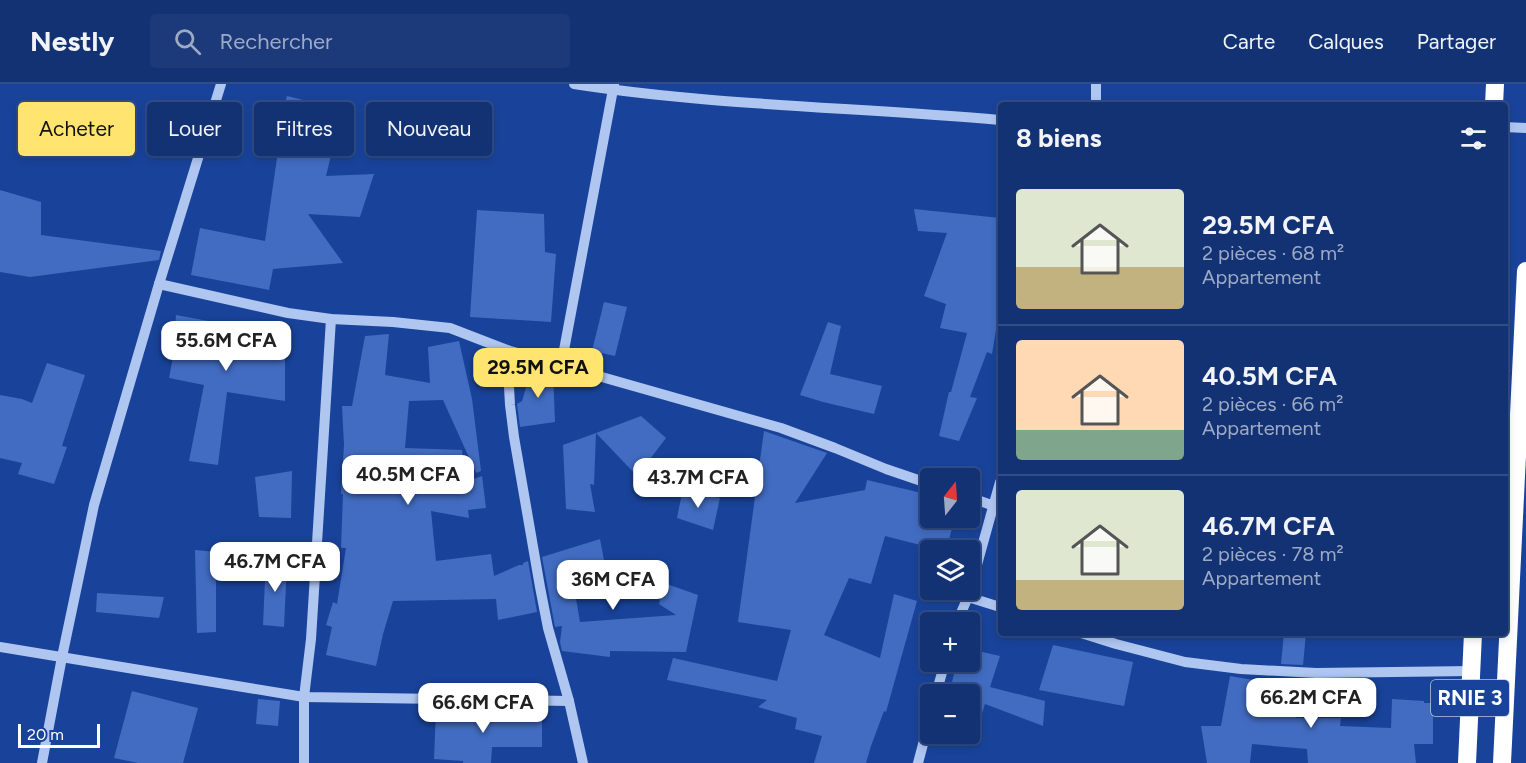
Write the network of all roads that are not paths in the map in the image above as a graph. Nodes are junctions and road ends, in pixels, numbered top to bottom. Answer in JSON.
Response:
{"nodes":[{"id":1,"x":221,"y":84,"type":"edge"},
{"id":2,"x":574,"y":84,"type":"edge"},
{"id":3,"x":1096,"y":84,"type":"edge"},
{"id":4,"x":1496,"y":84,"type":"edge"},
{"id":5,"x":614,"y":87,"type":"edge"},
{"id":6,"x":1096,"y":102,"type":"edge"},
{"id":7,"x":1494,"y":102,"type":"edge"},
{"id":8,"x":998,"y":120,"type":"edge"},
{"id":9,"x":1508,"y":128,"type":"edge"},
{"id":10,"x":1526,"y":128,"type":"edge"},
{"id":11,"x":1526,"y":271,"type":"edge"},
{"id":12,"x":159,"y":284,"type":"junction"},
{"id":13,"x":331,"y":320,"type":"junction"},
{"id":14,"x":507,"y":350,"type":"junction"},
{"id":15,"x":561,"y":366,"type":"junction"},
{"id":16,"x":920,"y":481,"type":"edge"},
{"id":17,"x":998,"y":490,"type":"edge"},
{"id":18,"x":980,"y":501,"type":"edge"},
{"id":19,"x":994,"y":506,"type":"junction"},
{"id":20,"x":980,"y":555,"type":"edge"},
{"id":21,"x":978,"y":600,"type":"edge"},
{"id":22,"x":998,"y":606,"type":"edge"},
{"id":23,"x":1091,"y":636,"type":"edge"},
{"id":24,"x":1473,"y":636,"type":"edge"},
{"id":25,"x":0,"y":647,"type":"edge"},
{"id":26,"x":62,"y":657,"type":"junction"},
{"id":27,"x":1472,"y":671,"type":"junction"},
{"id":28,"x":304,"y":697,"type":"junction"},
{"id":29,"x":569,"y":701,"type":"junction"},
{"id":30,"x":923,"y":744,"type":"edge"},
{"id":31,"x":42,"y":763,"type":"edge"},
{"id":32,"x":304,"y":763,"type":"edge"},
{"id":33,"x":583,"y":763,"type":"edge"},
{"id":34,"x":918,"y":763,"type":"edge"},
{"id":35,"x":1467,"y":763,"type":"edge"},
{"id":36,"x":1502,"y":763,"type":"edge"}],
"edges":[{"from":1,"to":12,"type":"street"},
{"from":2,"to":5,"type":"street"},
{"from":3,"to":6,"type":"street"},
{"from":4,"to":7,"type":"highway"},
{"from":5,"to":8,"type":"street"},
{"from":5,"to":15,"type":"street"},
{"from":9,"to":10,"type":"street"},
{"from":11,"to":36,"type":"highway","number":"RNIE 3"},
{"from":12,"to":13,"type":"street"},
{"from":12,"to":26,"type":"street"},
{"from":13,"to":14,"type":"street"},
{"from":13,"to":28,"type":"street"},
{"from":14,"to":15,"type":"street"},
{"from":14,"to":29,"type":"street"},
{"from":15,"to":16,"type":"street"},
{"from":17,"to":19,"type":"street"},
{"from":18,"to":19,"type":"street"},
{"from":19,"to":20,"type":"street"},
{"from":21,"to":22,"type":"street"},
{"from":23,"to":27,"type":"street"},
{"from":24,"to":27,"type":"highway","number":"RNIE 3"},
{"from":25,"to":26,"type":"street"},
{"from":26,"to":28,"type":"street"},
{"from":26,"to":31,"type":"street"},
{"from":27,"to":35,"type":"highway","number":"RNIE 3"},
{"from":28,"to":29,"type":"street"},
{"from":28,"to":32,"type":"street"},
{"from":29,"to":33,"type":"street"},
{"from":30,"to":34,"type":"street"}]}
